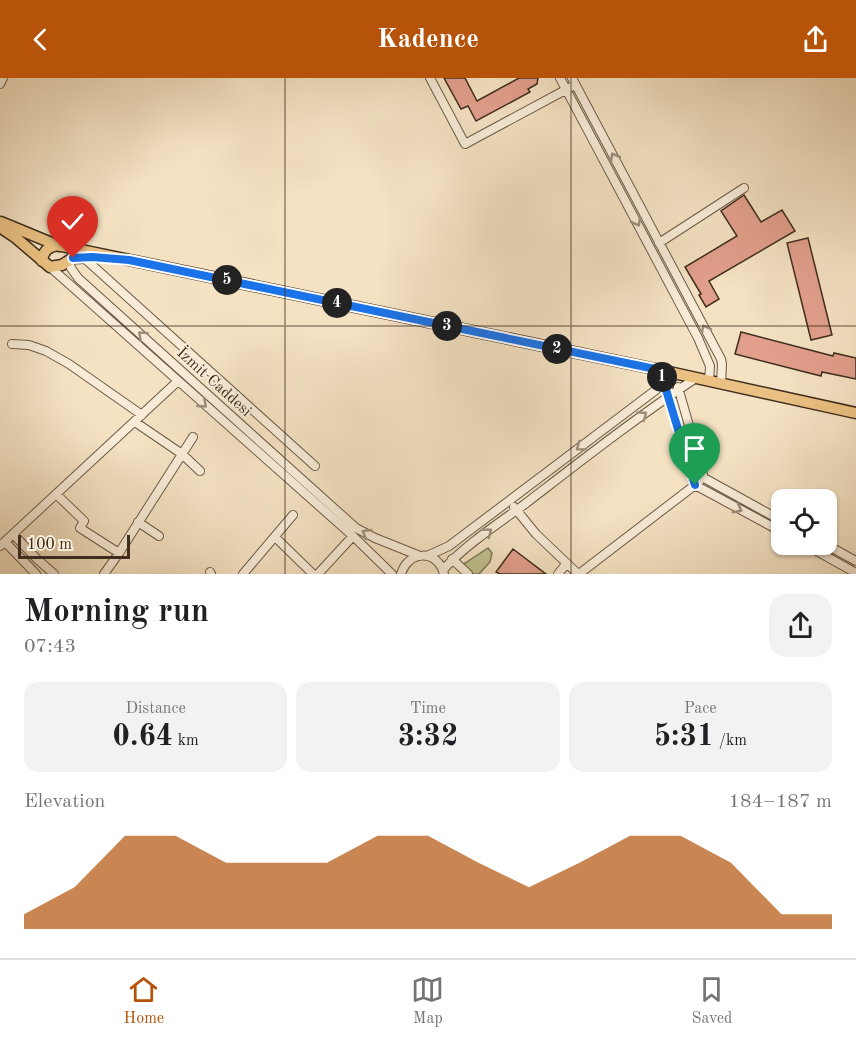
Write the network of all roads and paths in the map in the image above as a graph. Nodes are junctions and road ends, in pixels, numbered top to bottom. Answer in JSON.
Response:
{"nodes":[{"id":1,"x":3,"y":78,"type":"edge"},
{"id":2,"x":430,"y":78,"type":"edge"},
{"id":3,"x":560,"y":78,"type":"edge"},
{"id":4,"x":573,"y":81,"type":"edge"},
{"id":5,"x":0,"y":84,"type":"edge"},
{"id":6,"x":566,"y":90,"type":"junction"},
{"id":7,"x":744,"y":188,"type":"dead end"},
{"id":8,"x":0,"y":222,"type":"edge"},
{"id":9,"x":0,"y":227,"type":"edge"},
{"id":10,"x":659,"y":243,"type":"junction"},
{"id":11,"x":57,"y":245,"type":"junction"},
{"id":12,"x":83,"y":257,"type":"junction"},
{"id":13,"x":69,"y":260,"type":"junction"},
{"id":14,"x":129,"y":260,"type":"junction"},
{"id":15,"x":46,"y":264,"type":"junction"},
{"id":16,"x":12,"y":344,"type":"dead end"},
{"id":17,"x":660,"y":370,"type":"junction"},
{"id":18,"x":677,"y":374,"type":"junction"},
{"id":19,"x":696,"y":378,"type":"junction"},
{"id":20,"x":178,"y":381,"type":"junction"},
{"id":21,"x":709,"y":381,"type":"junction"},
{"id":22,"x":664,"y":384,"type":"junction"},
{"id":23,"x":721,"y":384,"type":"junction"},
{"id":24,"x":678,"y":390,"type":"junction"},
{"id":25,"x":668,"y":397,"type":"junction"},
{"id":26,"x":856,"y":413,"type":"edge"},
{"id":27,"x":142,"y":415,"type":"junction"},
{"id":28,"x":135,"y":422,"type":"junction"},
{"id":29,"x":193,"y":437,"type":"dead end"},
{"id":30,"x":182,"y":454,"type":"junction"},
{"id":31,"x":315,"y":466,"type":"dead end"},
{"id":32,"x":200,"y":471,"type":"dead end"},
{"id":33,"x":704,"y":478,"type":"junction"},
{"id":34,"x":695,"y":485,"type":"junction"},
{"id":35,"x":56,"y":494,"type":"junction"},
{"id":36,"x":508,"y":500,"type":"junction"},
{"id":37,"x":516,"y":510,"type":"junction"},
{"id":38,"x":293,"y":515,"type":"dead end"},
{"id":39,"x":771,"y":515,"type":"edge"},
{"id":40,"x":138,"y":522,"type":"junction"},
{"id":41,"x":771,"y":526,"type":"edge"},
{"id":42,"x":13,"y":534,"type":"junction"},
{"id":43,"x":159,"y":536,"type":"dead end"},
{"id":44,"x":353,"y":536,"type":"junction"},
{"id":45,"x":275,"y":537,"type":"junction"},
{"id":46,"x":2,"y":544,"type":"edge"},
{"id":47,"x":837,"y":551,"type":"edge"},
{"id":48,"x":119,"y":553,"type":"junction"},
{"id":49,"x":824,"y":555,"type":"edge"},
{"id":50,"x":424,"y":556,"type":"junction"},
{"id":51,"x":452,"y":560,"type":"junction"},
{"id":52,"x":856,"y":561,"type":"edge"},
{"id":53,"x":566,"y":564,"type":"junction"},
{"id":54,"x":443,"y":572,"type":"edge"},
{"id":55,"x":856,"y":573,"type":"edge"},
{"id":56,"x":36,"y":574,"type":"edge"},
{"id":57,"x":54,"y":574,"type":"edge"},
{"id":58,"x":104,"y":574,"type":"edge"},
{"id":59,"x":243,"y":574,"type":"edge"},
{"id":60,"x":316,"y":574,"type":"edge"},
{"id":61,"x":392,"y":574,"type":"edge"},
{"id":62,"x":401,"y":574,"type":"edge"},
{"id":63,"x":468,"y":574,"type":"edge"},
{"id":64,"x":558,"y":574,"type":"edge"},
{"id":65,"x":578,"y":574,"type":"edge"}],
"edges":[{"from":1,"to":5,"type":"street"},
{"from":2,"to":6,"type":"street"},
{"from":3,"to":6,"type":"street"},
{"from":4,"to":6,"type":"street"},
{"from":10,"to":4,"type":"street","one_way":true},
{"from":6,"to":21,"type":"street","one_way":true},
{"from":7,"to":10,"type":"street"},
{"from":8,"to":11,"type":"main road","name":"İzmit Caddesi"},
{"from":9,"to":15,"type":"main road","name":"İzmit Caddesi"},
{"from":23,"to":10,"type":"street","one_way":true},
{"from":11,"to":13,"type":"main road","name":"İzmit Caddesi"},
{"from":11,"to":14,"type":"main road"},
{"from":11,"to":15,"type":"main road"},
{"from":12,"to":13,"type":"main road"},
{"from":12,"to":14,"type":"main road"},
{"from":12,"to":31,"type":"street"},
{"from":13,"to":15,"type":"main road"},
{"from":50,"to":13,"type":"street","name":"İzmit Caddesi","one_way":true},
{"from":14,"to":17,"type":"main road"},
{"from":15,"to":20,"type":"street","name":"İzmit Caddesi"},
{"from":16,"to":27,"type":"street"},
{"from":17,"to":18,"type":"main road"},
{"from":17,"to":22,"type":"street"},
{"from":18,"to":19,"type":"main road"},
{"from":18,"to":22,"type":"street"},
{"from":18,"to":24,"type":"street"},
{"from":19,"to":21,"type":"main road"},
{"from":19,"to":24,"type":"street"},
{"from":20,"to":27,"type":"street"},
{"from":20,"to":44,"type":"street","name":"İzmit Caddesi","one_way":true},
{"from":21,"to":23,"type":"main road"},
{"from":22,"to":25,"type":"street"},
{"from":22,"to":36,"type":"street","one_way":true},
{"from":23,"to":26,"type":"main road"},
{"from":24,"to":25,"type":"street"},
{"from":24,"to":33,"type":"street"},
{"from":25,"to":34,"type":"street"},
{"from":37,"to":25,"type":"street","one_way":true},
{"from":27,"to":28,"type":"street"},
{"from":28,"to":30,"type":"street"},
{"from":28,"to":35,"type":"street"},
{"from":29,"to":30,"type":"street"},
{"from":30,"to":32,"type":"street"},
{"from":30,"to":40,"type":"street"},
{"from":33,"to":34,"type":"street"},
{"from":33,"to":39,"type":"street"},
{"from":34,"to":41,"type":"street","one_way":true},
{"from":34,"to":65,"type":"street"},
{"from":35,"to":42,"type":"street"},
{"from":35,"to":48,"type":"street"},
{"from":36,"to":37,"type":"street"},
{"from":36,"to":50,"type":"street"},
{"from":51,"to":37,"type":"street","one_way":true},
{"from":37,"to":53,"type":"street"},
{"from":38,"to":45,"type":"street"},
{"from":40,"to":43,"type":"street"},
{"from":40,"to":48,"type":"street"},
{"from":42,"to":46,"type":"street"},
{"from":42,"to":57,"type":"street"},
{"from":44,"to":60,"type":"street"},
{"from":44,"to":61,"type":"street","name":"İzmit Caddesi"},
{"from":45,"to":59,"type":"street"},
{"from":45,"to":60,"type":"street"},
{"from":46,"to":56,"type":"street"},
{"from":47,"to":52,"type":"street"},
{"from":48,"to":58,"type":"street"},
{"from":49,"to":55,"type":"street"},
{"from":50,"to":54,"type":"street","name":"İzmit Caddesi"},
{"from":50,"to":62,"type":"street"},
{"from":51,"to":54,"type":"street"},
{"from":51,"to":63,"type":"street"},
{"from":53,"to":64,"type":"street"},
{"from":53,"to":65,"type":"street"}]}
